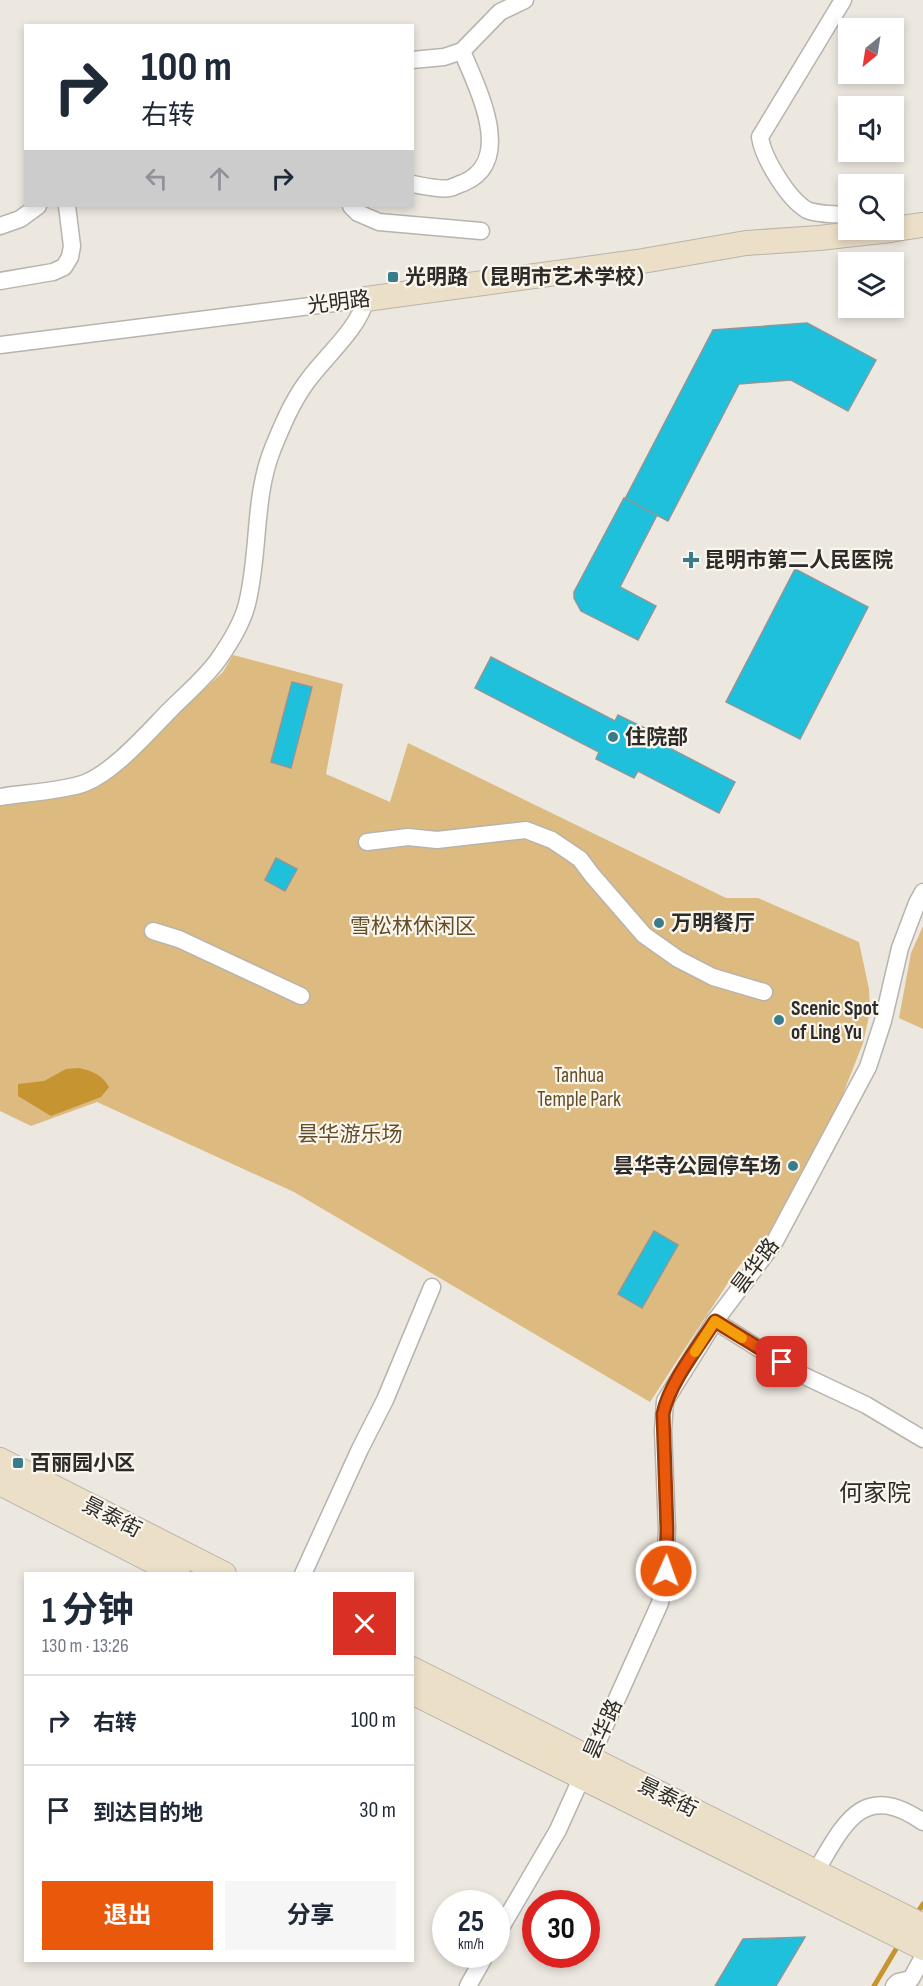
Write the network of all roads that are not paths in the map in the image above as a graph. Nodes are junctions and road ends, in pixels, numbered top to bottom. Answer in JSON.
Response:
{"nodes":[{"id":1,"x":525,"y":0,"type":"edge"},
{"id":2,"x":843,"y":0,"type":"edge"},
{"id":3,"x":462,"y":51,"type":"junction"},
{"id":4,"x":414,"y":60,"type":"edge"},
{"id":5,"x":414,"y":184,"type":"edge"},
{"id":6,"x":37,"y":207,"type":"edge"},
{"id":7,"x":67,"y":207,"type":"edge"},
{"id":8,"x":352,"y":207,"type":"edge"},
{"id":9,"x":838,"y":214,"type":"edge"},
{"id":10,"x":923,"y":225,"type":"edge"},
{"id":11,"x":0,"y":226,"type":"edge"},
{"id":12,"x":904,"y":228,"type":"edge"},
{"id":13,"x":481,"y":231,"type":"dead end"},
{"id":14,"x":838,"y":236,"type":"edge"},
{"id":15,"x":0,"y":281,"type":"edge"},
{"id":16,"x":366,"y":299,"type":"junction"},
{"id":17,"x":0,"y":345,"type":"edge"},
{"id":18,"x":0,"y":797,"type":"edge"},
{"id":19,"x":367,"y":842,"type":"dead end"},
{"id":20,"x":923,"y":892,"type":"edge"},
{"id":21,"x":153,"y":931,"type":"dead end"},
{"id":22,"x":764,"y":992,"type":"dead end"},
{"id":23,"x":301,"y":996,"type":"dead end"},
{"id":24,"x":432,"y":1287,"type":"dead end"},
{"id":25,"x":715,"y":1321,"type":"junction"},
{"id":26,"x":923,"y":1439,"type":"edge"},
{"id":27,"x":0,"y":1460,"type":"edge"},
{"id":28,"x":0,"y":1483,"type":"edge"},
{"id":29,"x":174,"y":1572,"type":"edge"},
{"id":30,"x":220,"y":1572,"type":"edge"},
{"id":31,"x":304,"y":1572,"type":"edge"},
{"id":32,"x":414,"y":1670,"type":"edge"},
{"id":33,"x":414,"y":1693,"type":"edge"},
{"id":34,"x":586,"y":1767,"type":"junction"},
{"id":35,"x":923,"y":1822,"type":"edge"},
{"id":36,"x":816,"y":1871,"type":"junction"},
{"id":37,"x":510,"y":1912,"type":"edge"},
{"id":38,"x":880,"y":1915,"type":"junction"},
{"id":39,"x":922,"y":1944,"type":"edge"},
{"id":40,"x":478,"y":1968,"type":"edge"},
{"id":41,"x":468,"y":1986,"type":"edge"},
{"id":42,"x":894,"y":1986,"type":"edge"}],
"edges":[{"from":1,"to":3,"type":"street"},
{"from":2,"to":9,"type":"street"},
{"from":3,"to":4,"type":"street"},
{"from":3,"to":5,"type":"street"},
{"from":6,"to":11,"type":"street"},
{"from":7,"to":15,"type":"street"},
{"from":8,"to":13,"type":"street"},
{"from":10,"to":12,"type":"street","name":"光明路"},
{"from":14,"to":16,"type":"street","name":"光明路"},
{"from":16,"to":17,"type":"street","name":"光明路"},
{"from":16,"to":18,"type":"street"},
{"from":19,"to":22,"type":"street"},
{"from":20,"to":25,"type":"street","name":"昙华路"},
{"from":21,"to":23,"type":"street"},
{"from":24,"to":31,"type":"street"},
{"from":25,"to":26,"type":"street"},
{"from":25,"to":34,"type":"street","name":"昙华路"},
{"from":27,"to":30,"type":"street","name":"景泰街"},
{"from":28,"to":29,"type":"street","name":"景泰街"},
{"from":32,"to":34,"type":"street","name":"景泰街"},
{"from":33,"to":34,"type":"street","name":"景泰街"},
{"from":34,"to":36,"type":"street","name":"景泰街"},
{"from":34,"to":37,"type":"street","name":"昙华路"},
{"from":34,"to":38,"type":"street","name":"景泰街"},
{"from":35,"to":36,"type":"street"},
{"from":36,"to":38,"type":"street","name":"景泰街"},
{"from":38,"to":39,"type":"street","name":"景泰街"},
{"from":39,"to":42,"type":"street"},
{"from":40,"to":41,"type":"street"}]}
